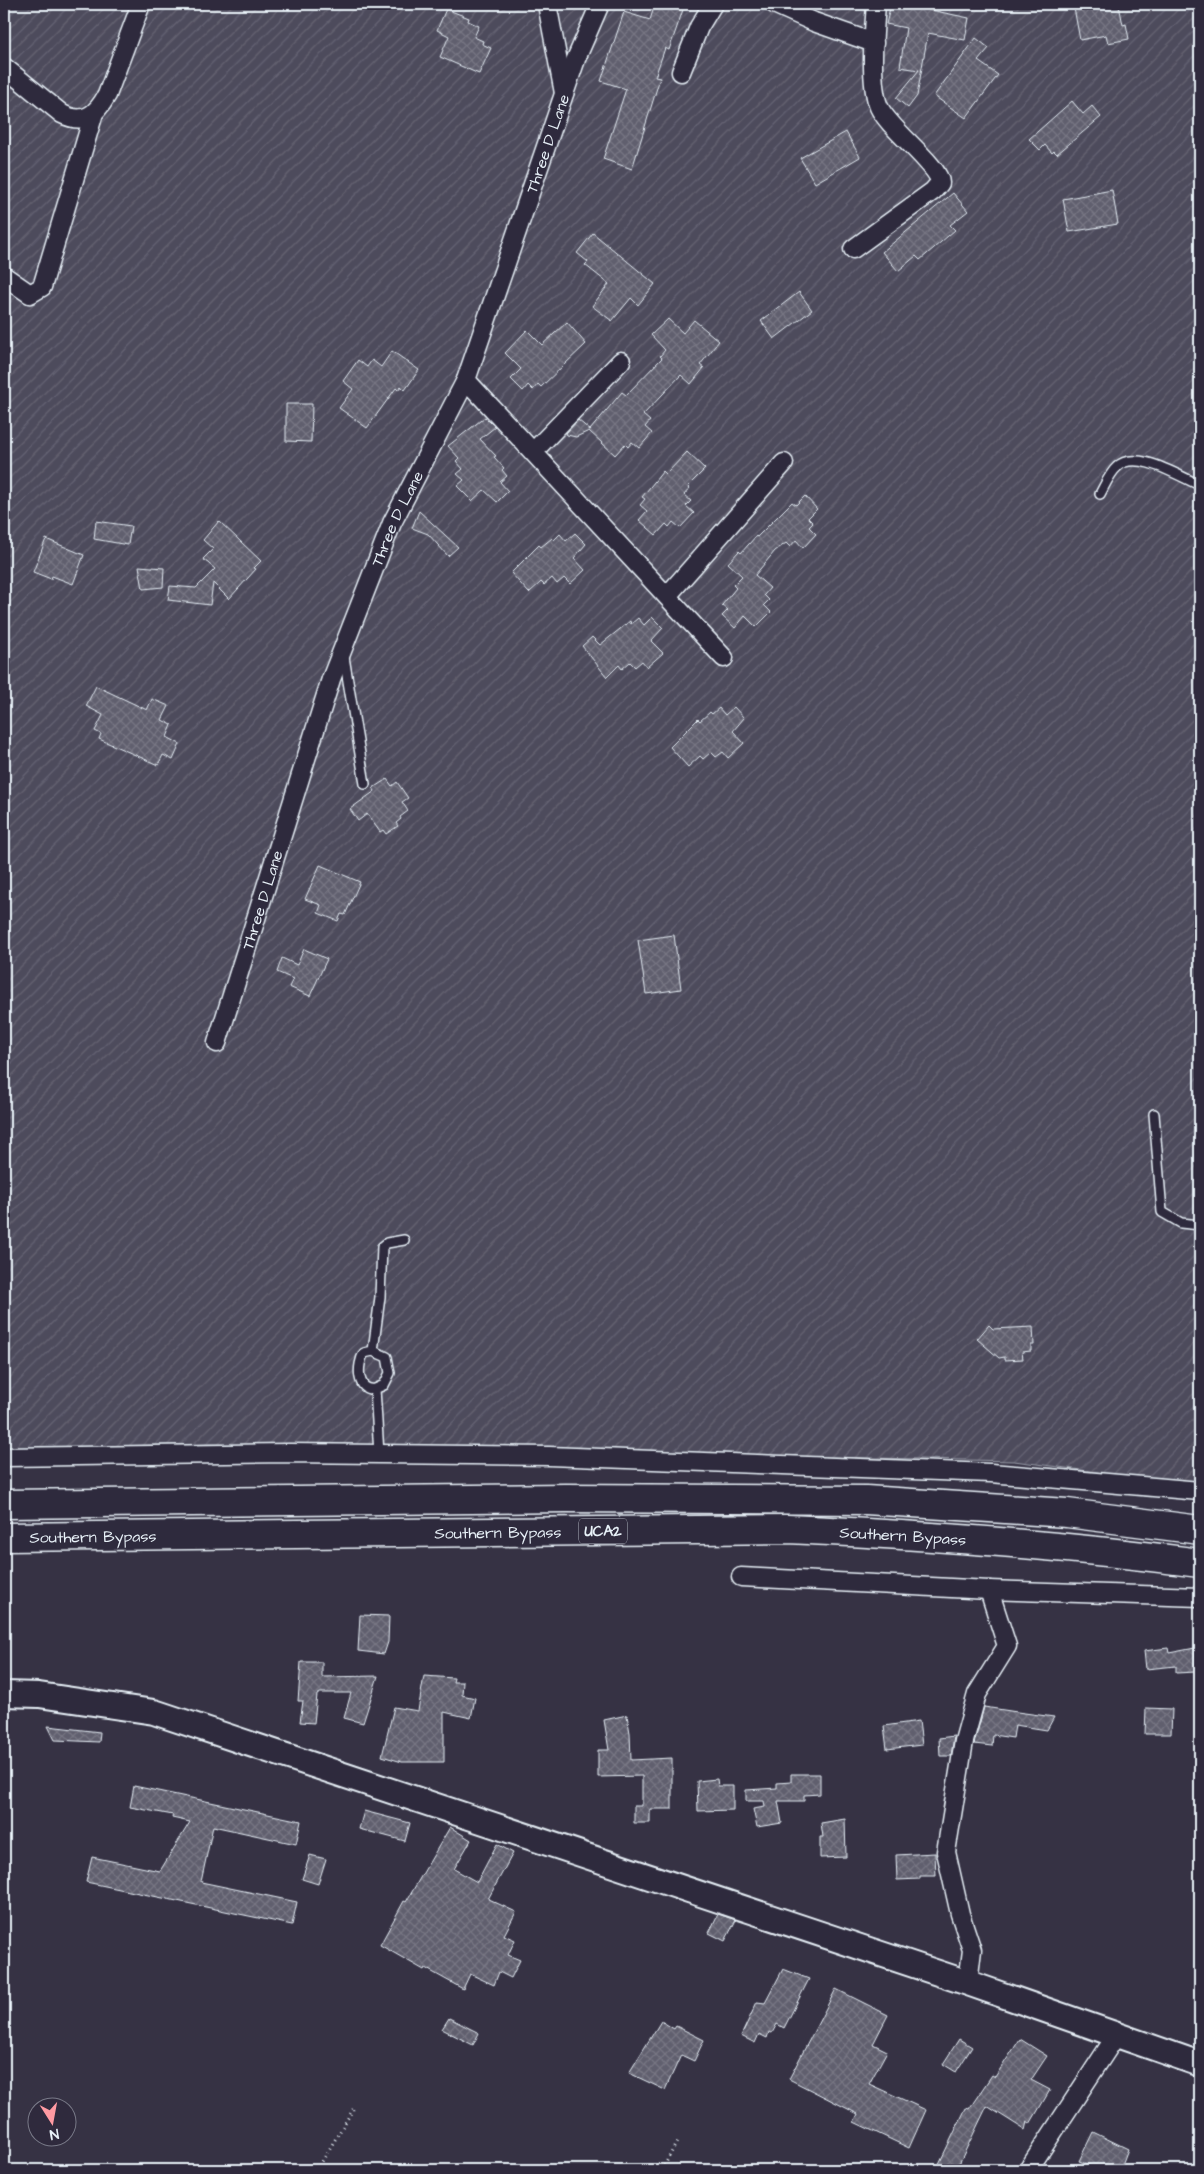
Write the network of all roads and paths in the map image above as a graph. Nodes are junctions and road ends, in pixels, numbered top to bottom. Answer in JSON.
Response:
{"nodes":[{"id":1,"x":141,"y":4,"type":"edge"},
{"id":2,"x":547,"y":4,"type":"edge"},
{"id":3,"x":600,"y":4,"type":"edge"},
{"id":4,"x":713,"y":4,"type":"edge"},
{"id":5,"x":774,"y":4,"type":"edge"},
{"id":6,"x":876,"y":4,"type":"edge"},
{"id":7,"x":874,"y":43,"type":"junction"},
{"id":8,"x":4,"y":67,"type":"edge"},
{"id":9,"x":681,"y":72,"type":"dead end"},
{"id":10,"x":564,"y":93,"type":"junction"},
{"id":11,"x":94,"y":113,"type":"junction"},
{"id":12,"x":853,"y":249,"type":"dead end"},
{"id":13,"x":4,"y":276,"type":"edge"},
{"id":14,"x":621,"y":361,"type":"dead end"},
{"id":15,"x":466,"y":380,"type":"junction"},
{"id":16,"x":533,"y":452,"type":"junction"},
{"id":17,"x":784,"y":463,"type":"dead end"},
{"id":18,"x":1200,"y":485,"type":"edge"},
{"id":19,"x":1100,"y":494,"type":"dead end"},
{"id":20,"x":666,"y":596,"type":"junction"},
{"id":21,"x":342,"y":649,"type":"junction"},
{"id":22,"x":724,"y":658,"type":"dead end"},
{"id":23,"x":365,"y":784,"type":"dead end"},
{"id":24,"x":217,"y":1043,"type":"dead end"},
{"id":25,"x":1154,"y":1114,"type":"dead end"},
{"id":26,"x":1200,"y":1225,"type":"edge"},
{"id":27,"x":404,"y":1240,"type":"dead end"},
{"id":28,"x":374,"y":1351,"type":"junction"},
{"id":29,"x":375,"y":1389,"type":"junction"},
{"id":30,"x":379,"y":1454,"type":"junction"},
{"id":31,"x":4,"y":1457,"type":"edge"},
{"id":32,"x":1200,"y":1491,"type":"edge"},
{"id":33,"x":4,"y":1504,"type":"edge"},
{"id":34,"x":1200,"y":1530,"type":"edge"},
{"id":35,"x":4,"y":1537,"type":"edge"},
{"id":36,"x":1200,"y":1563,"type":"edge"},
{"id":37,"x":741,"y":1577,"type":"dead end"},
{"id":38,"x":989,"y":1590,"type":"junction"},
{"id":39,"x":1200,"y":1597,"type":"edge"},
{"id":40,"x":4,"y":1694,"type":"edge"},
{"id":41,"x":968,"y":1983,"type":"junction"},
{"id":42,"x":1116,"y":2036,"type":"junction"},
{"id":43,"x":1200,"y":2064,"type":"edge"},
{"id":44,"x":354,"y":2106,"type":"dead end"},
{"id":45,"x":677,"y":2142,"type":"dead end"},
{"id":46,"x":317,"y":2170,"type":"edge"},
{"id":47,"x":662,"y":2170,"type":"edge"},
{"id":48,"x":1028,"y":2170,"type":"edge"}],
"edges":[{"from":1,"to":11,"type":"street"},
{"from":2,"to":10,"type":"street"},
{"from":3,"to":10,"type":"street","name":"Three D Lane"},
{"from":4,"to":9,"type":"street"},
{"from":5,"to":7,"type":"street"},
{"from":6,"to":7,"type":"street"},
{"from":7,"to":12,"type":"street"},
{"from":8,"to":11,"type":"street"},
{"from":10,"to":15,"type":"street","name":"Three D Lane"},
{"from":11,"to":13,"type":"street"},
{"from":14,"to":16,"type":"street"},
{"from":15,"to":16,"type":"street"},
{"from":15,"to":21,"type":"street","name":"Three D Lane"},
{"from":16,"to":20,"type":"street"},
{"from":17,"to":20,"type":"street"},
{"from":18,"to":19,"type":"lane"},
{"from":20,"to":22,"type":"street"},
{"from":21,"to":23,"type":"lane"},
{"from":21,"to":24,"type":"street","name":"Three D Lane"},
{"from":25,"to":26,"type":"lane"},
{"from":27,"to":28,"type":"lane"},
{"from":28,"to":29,"type":"lane"},
{"from":28,"to":29,"type":"lane"},
{"from":29,"to":30,"type":"lane"},
{"from":30,"to":31,"type":"street"},
{"from":30,"to":32,"type":"street"},
{"from":33,"to":34,"type":"highway","name":"Southern Bypass","number":"UCA2"},
{"from":35,"to":36,"type":"highway","name":"Southern Bypass","number":"UCA2"},
{"from":37,"to":38,"type":"street"},
{"from":38,"to":39,"type":"street"},
{"from":38,"to":41,"type":"street"},
{"from":40,"to":41,"type":"main road"},
{"from":41,"to":42,"type":"main road"},
{"from":42,"to":43,"type":"main road"},
{"from":42,"to":48,"type":"street"},
{"from":44,"to":46,"type":"path"},
{"from":45,"to":47,"type":"path"}]}
